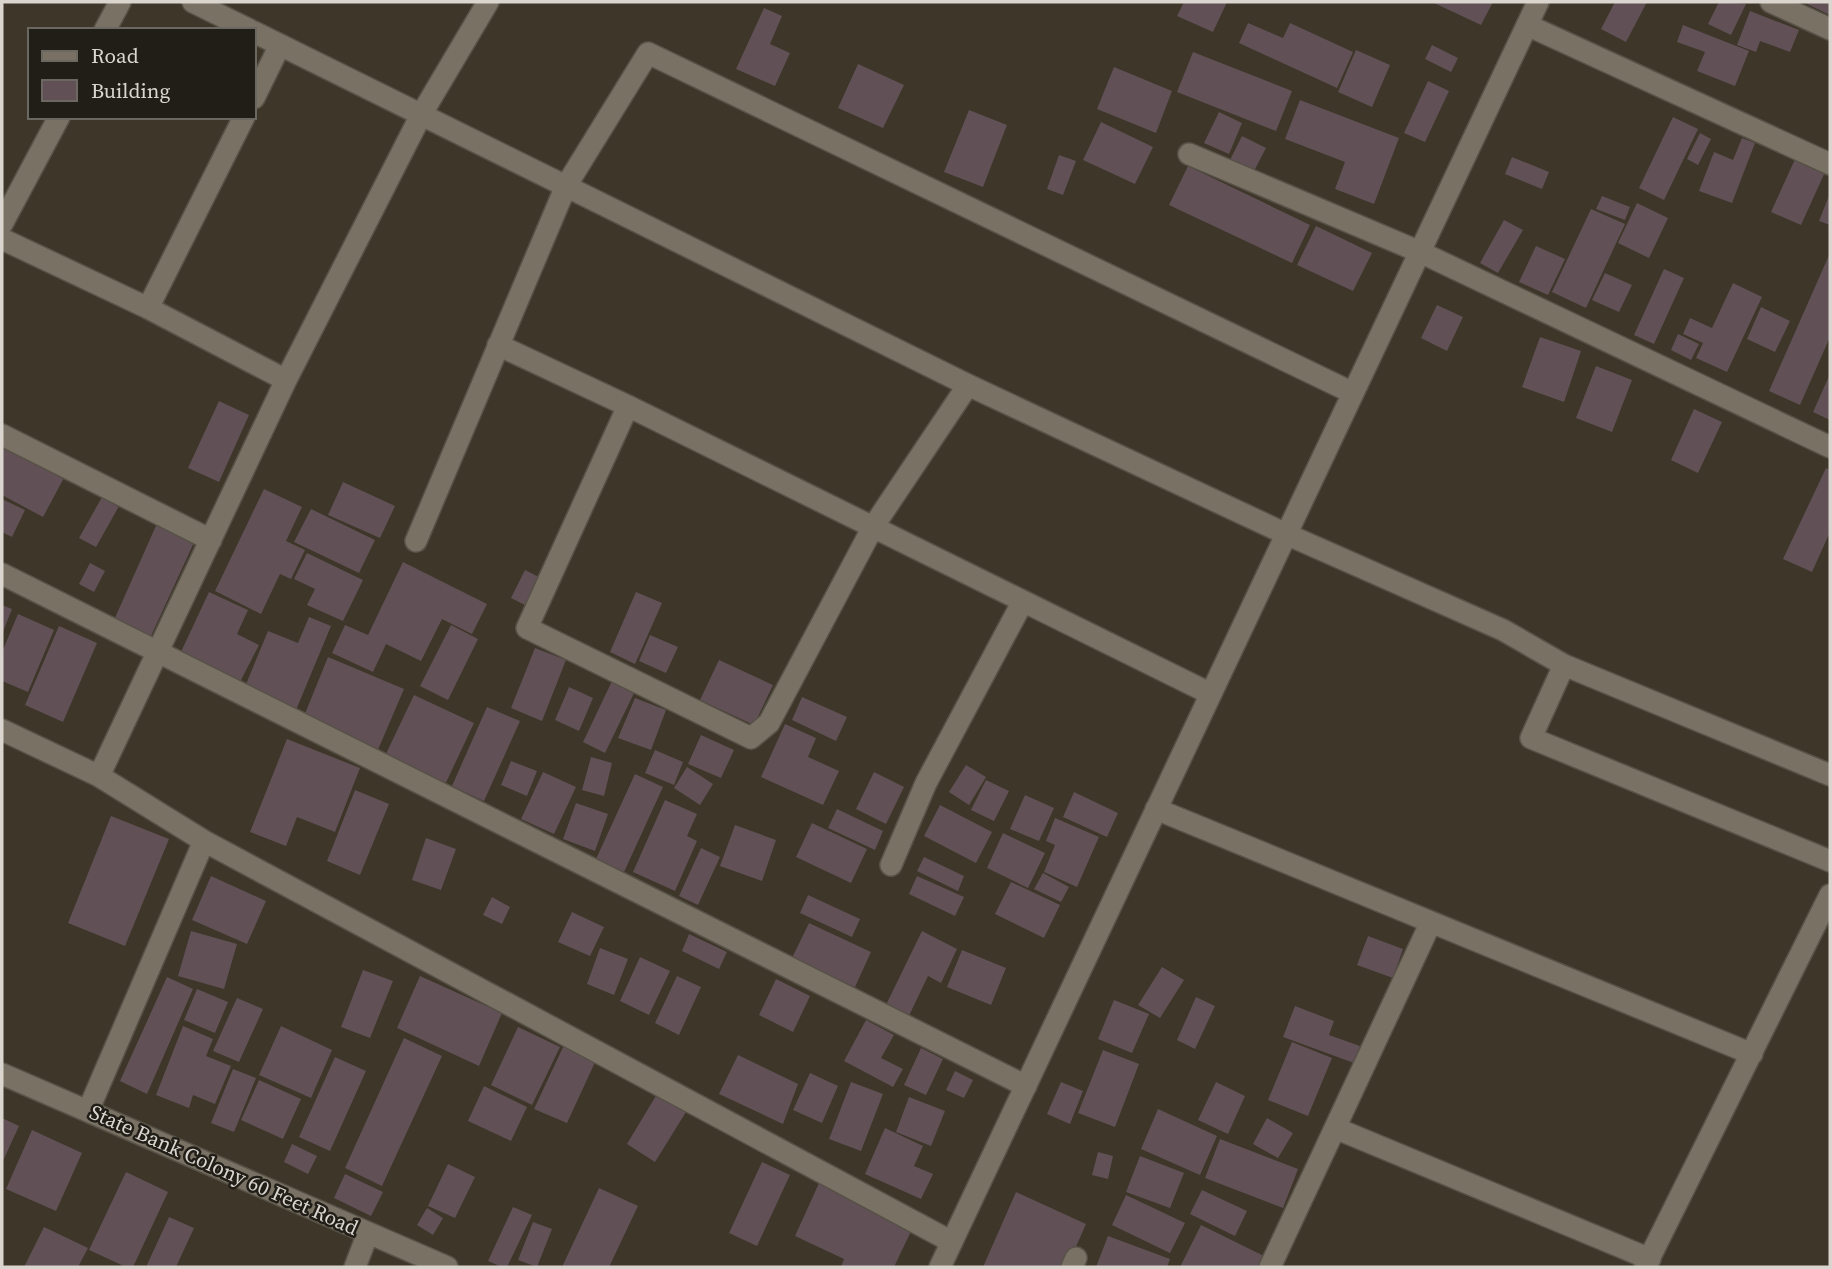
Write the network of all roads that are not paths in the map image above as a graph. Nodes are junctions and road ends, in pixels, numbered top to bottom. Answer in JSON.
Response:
{"nodes":[{"id":1,"x":120,"y":2,"type":"edge"},
{"id":2,"x":193,"y":2,"type":"edge"},
{"id":3,"x":488,"y":2,"type":"edge"},
{"id":4,"x":1538,"y":2,"type":"edge"},
{"id":5,"x":1771,"y":2,"type":"edge"},
{"id":6,"x":1527,"y":25,"type":"junction"},
{"id":7,"x":106,"y":28,"type":"edge"},
{"id":8,"x":246,"y":28,"type":"edge"},
{"id":9,"x":1830,"y":29,"type":"edge"},
{"id":10,"x":256,"y":33,"type":"edge"},
{"id":11,"x":281,"y":45,"type":"junction"},
{"id":12,"x":256,"y":94,"type":"edge"},
{"id":13,"x":421,"y":115,"type":"junction"},
{"id":14,"x":58,"y":119,"type":"edge"},
{"id":15,"x":243,"y":119,"type":"edge"},
{"id":16,"x":1189,"y":154,"type":"dead end"},
{"id":17,"x":1830,"y":164,"type":"edge"},
{"id":18,"x":566,"y":187,"type":"junction"},
{"id":19,"x":2,"y":224,"type":"edge"},
{"id":20,"x":2,"y":239,"type":"edge"},
{"id":21,"x":1420,"y":252,"type":"junction"},
{"id":22,"x":148,"y":308,"type":"junction"},
{"id":23,"x":498,"y":345,"type":"junction"},
{"id":24,"x":286,"y":380,"type":"junction"},
{"id":25,"x":968,"y":385,"type":"junction"},
{"id":26,"x":1353,"y":393,"type":"junction"},
{"id":27,"x":628,"y":406,"type":"junction"},
{"id":28,"x":2,"y":435,"type":"edge"},
{"id":29,"x":1830,"y":447,"type":"edge"},
{"id":30,"x":873,"y":527,"type":"junction"},
{"id":31,"x":1286,"y":534,"type":"junction"},
{"id":32,"x":211,"y":540,"type":"junction"},
{"id":33,"x":416,"y":541,"type":"dead end"},
{"id":34,"x":2,"y":574,"type":"edge"},
{"id":35,"x":1022,"y":603,"type":"junction"},
{"id":36,"x":158,"y":652,"type":"junction"},
{"id":37,"x":1564,"y":665,"type":"junction"},
{"id":38,"x":1211,"y":694,"type":"junction"},
{"id":39,"x":2,"y":730,"type":"edge"},
{"id":40,"x":1830,"y":775,"type":"edge"},
{"id":41,"x":99,"y":776,"type":"junction"},
{"id":42,"x":1156,"y":809,"type":"junction"},
{"id":43,"x":204,"y":841,"type":"junction"},
{"id":44,"x":1830,"y":861,"type":"edge"},
{"id":45,"x":891,"y":864,"type":"dead end"},
{"id":46,"x":1830,"y":895,"type":"edge"},
{"id":47,"x":1431,"y":922,"type":"junction"},
{"id":48,"x":1752,"y":1054,"type":"junction"},
{"id":49,"x":2,"y":1074,"type":"edge"},
{"id":50,"x":1026,"y":1086,"type":"junction"},
{"id":51,"x":88,"y":1111,"type":"junction"},
{"id":52,"x":1335,"y":1128,"type":"junction"},
{"id":53,"x":368,"y":1233,"type":"junction"},
{"id":54,"x":952,"y":1242,"type":"junction"},
{"id":55,"x":1648,"y":1263,"type":"edge"},
{"id":56,"x":355,"y":1267,"type":"edge"},
{"id":57,"x":447,"y":1267,"type":"edge"},
{"id":58,"x":940,"y":1267,"type":"edge"},
{"id":59,"x":1270,"y":1267,"type":"edge"}],
"edges":[{"from":1,"to":7,"type":"street"},
{"from":2,"to":8,"type":"street"},
{"from":3,"to":13,"type":"street"},
{"from":4,"to":6,"type":"street"},
{"from":5,"to":9,"type":"street"},
{"from":6,"to":17,"type":"street"},
{"from":6,"to":21,"type":"street"},
{"from":10,"to":11,"type":"street"},
{"from":11,"to":12,"type":"street"},
{"from":11,"to":13,"type":"street"},
{"from":13,"to":18,"type":"street"},
{"from":13,"to":24,"type":"street"},
{"from":14,"to":19,"type":"street"},
{"from":15,"to":22,"type":"street"},
{"from":16,"to":21,"type":"street"},
{"from":18,"to":23,"type":"street"},
{"from":18,"to":25,"type":"street"},
{"from":18,"to":26,"type":"street"},
{"from":20,"to":22,"type":"street"},
{"from":21,"to":26,"type":"street"},
{"from":21,"to":29,"type":"street"},
{"from":22,"to":24,"type":"street"},
{"from":23,"to":27,"type":"street"},
{"from":23,"to":33,"type":"street"},
{"from":24,"to":32,"type":"street"},
{"from":25,"to":30,"type":"street"},
{"from":25,"to":31,"type":"street"},
{"from":26,"to":31,"type":"street"},
{"from":27,"to":30,"type":"street"},
{"from":27,"to":30,"type":"street"},
{"from":28,"to":32,"type":"street"},
{"from":30,"to":35,"type":"street"},
{"from":31,"to":37,"type":"street"},
{"from":31,"to":38,"type":"street"},
{"from":32,"to":36,"type":"street"},
{"from":34,"to":36,"type":"street"},
{"from":35,"to":38,"type":"street"},
{"from":35,"to":45,"type":"street"},
{"from":36,"to":41,"type":"street"},
{"from":36,"to":50,"type":"street"},
{"from":37,"to":40,"type":"street"},
{"from":37,"to":44,"type":"street"},
{"from":38,"to":42,"type":"street"},
{"from":39,"to":41,"type":"street"},
{"from":41,"to":43,"type":"street"},
{"from":42,"to":47,"type":"street"},
{"from":42,"to":50,"type":"street"},
{"from":43,"to":51,"type":"street"},
{"from":43,"to":54,"type":"street"},
{"from":46,"to":48,"type":"street"},
{"from":47,"to":48,"type":"street"},
{"from":47,"to":52,"type":"street"},
{"from":48,"to":55,"type":"street"},
{"from":49,"to":51,"type":"street","name":"State Bank Colony 60 Feet Road"},
{"from":50,"to":54,"type":"street"},
{"from":51,"to":53,"type":"street","name":"State Bank Colony 60 Feet Road"},
{"from":52,"to":55,"type":"street"},
{"from":52,"to":59,"type":"street"},
{"from":53,"to":56,"type":"street"},
{"from":53,"to":57,"type":"street","name":"State Bank Colony 60 Feet Road"},
{"from":54,"to":58,"type":"street"}]}
